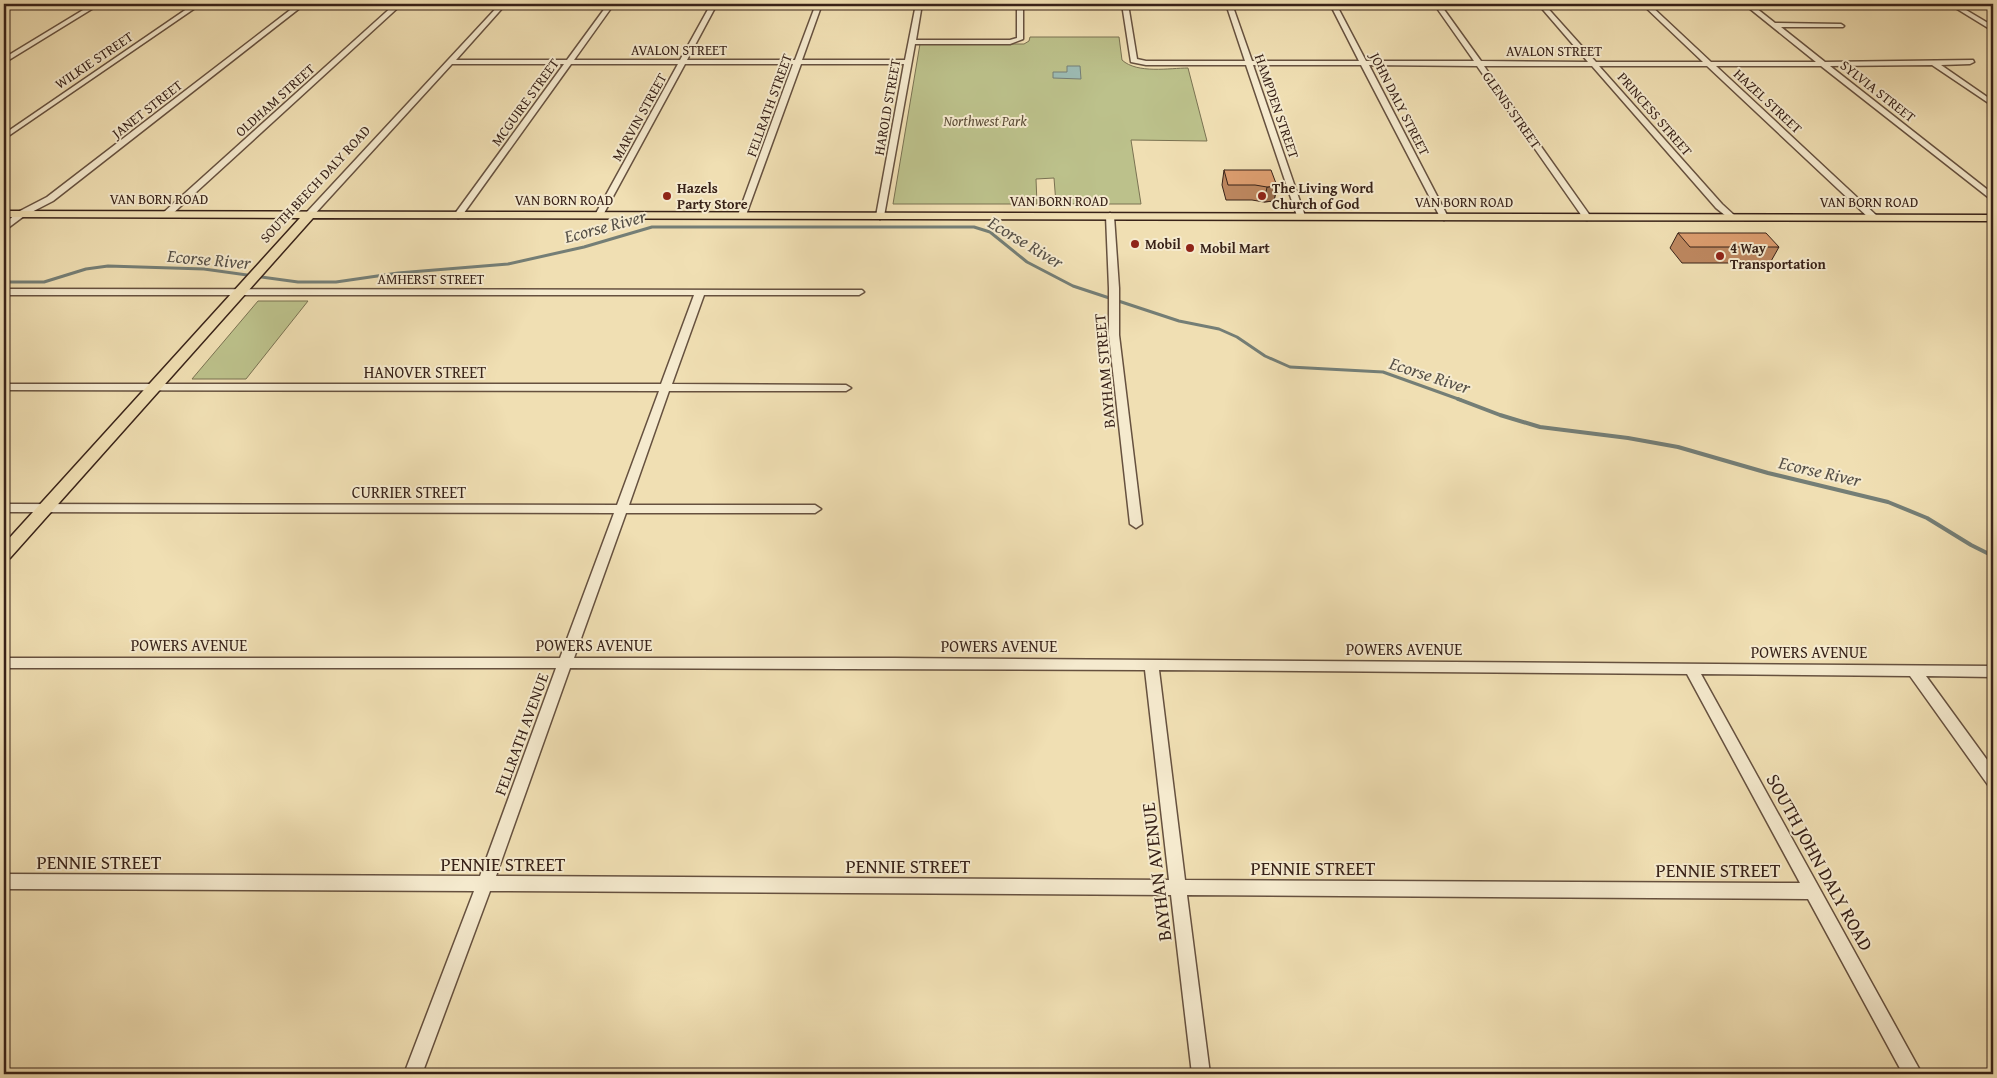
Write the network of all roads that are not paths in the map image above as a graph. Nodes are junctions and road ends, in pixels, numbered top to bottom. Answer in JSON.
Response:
{"nodes":[{"id":1,"x":97,"y":4,"type":"edge"},
{"id":2,"x":198,"y":4,"type":"edge"},
{"id":3,"x":302,"y":4,"type":"edge"},
{"id":4,"x":399,"y":4,"type":"edge"},
{"id":5,"x":503,"y":4,"type":"edge"},
{"id":6,"x":611,"y":4,"type":"edge"},
{"id":7,"x":714,"y":4,"type":"edge"},
{"id":8,"x":819,"y":4,"type":"edge"},
{"id":9,"x":919,"y":4,"type":"edge"},
{"id":10,"x":1020,"y":4,"type":"edge"},
{"id":11,"x":1125,"y":4,"type":"edge"},
{"id":12,"x":1229,"y":4,"type":"edge"},
{"id":13,"x":1333,"y":4,"type":"edge"},
{"id":14,"x":1437,"y":4,"type":"edge"},
{"id":15,"x":1541,"y":4,"type":"edge"},
{"id":16,"x":1645,"y":4,"type":"edge"},
{"id":17,"x":1747,"y":4,"type":"edge"},
{"id":18,"x":1952,"y":4,"type":"edge"},
{"id":19,"x":1774,"y":25,"type":"junction"},
{"id":20,"x":1842,"y":26,"type":"dead end"},
{"id":21,"x":1993,"y":29,"type":"edge"},
{"id":22,"x":912,"y":42,"type":"junction"},
{"id":23,"x":4,"y":61,"type":"edge"},
{"id":24,"x":450,"y":62,"type":"junction"},
{"id":25,"x":569,"y":62,"type":"junction"},
{"id":26,"x":684,"y":62,"type":"junction"},
{"id":27,"x":799,"y":62,"type":"junction"},
{"id":28,"x":908,"y":62,"type":"junction"},
{"id":29,"x":1933,"y":62,"type":"junction"},
{"id":30,"x":1970,"y":62,"type":"dead end"},
{"id":31,"x":1249,"y":63,"type":"junction"},
{"id":32,"x":1364,"y":64,"type":"junction"},
{"id":33,"x":1479,"y":64,"type":"junction"},
{"id":34,"x":1594,"y":64,"type":"junction"},
{"id":35,"x":1710,"y":64,"type":"junction"},
{"id":36,"x":1823,"y":64,"type":"junction"},
{"id":37,"x":1993,"y":104,"type":"edge"},
{"id":38,"x":4,"y":138,"type":"edge"},
{"id":39,"x":1993,"y":198,"type":"edge"},
{"id":40,"x":4,"y":214,"type":"edge"},
{"id":41,"x":21,"y":214,"type":"junction"},
{"id":42,"x":167,"y":214,"type":"junction"},
{"id":43,"x":309,"y":215,"type":"junction"},
{"id":44,"x":458,"y":215,"type":"junction"},
{"id":45,"x":599,"y":215,"type":"junction"},
{"id":46,"x":742,"y":215,"type":"junction"},
{"id":47,"x":880,"y":216,"type":"junction"},
{"id":48,"x":1110,"y":216,"type":"junction"},
{"id":49,"x":1301,"y":216,"type":"junction"},
{"id":50,"x":1444,"y":217,"type":"junction"},
{"id":51,"x":1587,"y":217,"type":"junction"},
{"id":52,"x":1731,"y":217,"type":"junction"},
{"id":53,"x":1873,"y":218,"type":"junction"},
{"id":54,"x":1993,"y":218,"type":"edge"},
{"id":55,"x":4,"y":228,"type":"edge"},
{"id":56,"x":4,"y":292,"type":"edge"},
{"id":57,"x":700,"y":292,"type":"junction"},
{"id":58,"x":859,"y":292,"type":"dead end"},
{"id":59,"x":238,"y":293,"type":"junction"},
{"id":60,"x":4,"y":388,"type":"edge"},
{"id":61,"x":153,"y":388,"type":"junction"},
{"id":62,"x":665,"y":388,"type":"junction"},
{"id":63,"x":846,"y":388,"type":"dead end"},
{"id":64,"x":4,"y":508,"type":"edge"},
{"id":65,"x":45,"y":508,"type":"junction"},
{"id":66,"x":622,"y":508,"type":"junction"},
{"id":67,"x":815,"y":509,"type":"dead end"},
{"id":68,"x":1136,"y":524,"type":"dead end"},
{"id":69,"x":4,"y":554,"type":"edge"},
{"id":70,"x":4,"y":663,"type":"edge"},
{"id":71,"x":566,"y":663,"type":"junction"},
{"id":72,"x":1151,"y":665,"type":"junction"},
{"id":73,"x":1691,"y":669,"type":"junction"},
{"id":74,"x":1914,"y":670,"type":"junction"},
{"id":75,"x":1993,"y":670,"type":"edge"},
{"id":76,"x":1993,"y":780,"type":"edge"},
{"id":77,"x":4,"y":881,"type":"edge"},
{"id":78,"x":485,"y":884,"type":"junction"},
{"id":79,"x":1177,"y":888,"type":"junction"},
{"id":80,"x":1813,"y":890,"type":"junction"},
{"id":81,"x":413,"y":1074,"type":"edge"},
{"id":82,"x":1201,"y":1074,"type":"edge"},
{"id":83,"x":1913,"y":1074,"type":"edge"}],
"edges":[{"from":1,"to":23,"type":"street"},
{"from":2,"to":38,"type":"street","name":"WILKIE STREET"},
{"from":3,"to":41,"type":"street","name":"JANET STREET"},
{"from":4,"to":42,"type":"street","name":"OLDHAM STREET"},
{"from":5,"to":24,"type":"street","name":"SOUTH BEECH DALY ROAD"},
{"from":6,"to":25,"type":"street","name":"MCGUIRE STREET"},
{"from":7,"to":26,"type":"street","name":"MARVIN STREET"},
{"from":8,"to":27,"type":"street","name":"FELLRATH STREET"},
{"from":9,"to":22,"type":"street","name":"HAROLD STREET"},
{"from":10,"to":22,"type":"street"},
{"from":11,"to":31,"type":"street","name":"AVALON STREET"},
{"from":12,"to":31,"type":"street","name":"HAMPDEN STREET"},
{"from":13,"to":32,"type":"street","name":"JOHN DALY STREET"},
{"from":14,"to":33,"type":"street","name":"GLENIS STREET"},
{"from":15,"to":34,"type":"street","name":"PRINCESS STREET"},
{"from":16,"to":35,"type":"street","name":"HAZEL STREET"},
{"from":17,"to":19,"type":"street","name":"SYLVIA STREET"},
{"from":18,"to":21,"type":"street"},
{"from":19,"to":20,"type":"street"},
{"from":19,"to":36,"type":"street","name":"SYLVIA STREET"},
{"from":22,"to":28,"type":"street","name":"HAROLD STREET"},
{"from":24,"to":25,"type":"street","name":"AVALON STREET"},
{"from":24,"to":43,"type":"street","name":"SOUTH BEECH DALY ROAD"},
{"from":25,"to":26,"type":"street","name":"AVALON STREET"},
{"from":25,"to":44,"type":"street","name":"MCGUIRE STREET"},
{"from":26,"to":27,"type":"street","name":"AVALON STREET"},
{"from":26,"to":45,"type":"street","name":"MARVIN STREET"},
{"from":27,"to":28,"type":"street","name":"AVALON STREET"},
{"from":27,"to":46,"type":"street","name":"FELLRATH STREET"},
{"from":28,"to":47,"type":"street","name":"HAROLD STREET"},
{"from":29,"to":30,"type":"street","name":"AVALON STREET"},
{"from":29,"to":36,"type":"street","name":"AVALON STREET"},
{"from":29,"to":37,"type":"street"},
{"from":31,"to":32,"type":"street","name":"AVALON STREET"},
{"from":31,"to":49,"type":"street","name":"HAMPDEN STREET"},
{"from":32,"to":33,"type":"street","name":"AVALON STREET"},
{"from":32,"to":50,"type":"street","name":"JOHN DALY STREET"},
{"from":33,"to":34,"type":"street","name":"AVALON STREET"},
{"from":33,"to":51,"type":"street","name":"GLENIS STREET"},
{"from":34,"to":35,"type":"street","name":"AVALON STREET"},
{"from":34,"to":52,"type":"street","name":"PRINCESS STREET"},
{"from":35,"to":36,"type":"street","name":"AVALON STREET"},
{"from":35,"to":53,"type":"street","name":"HAZEL STREET"},
{"from":36,"to":39,"type":"street","name":"SYLVIA STREET"},
{"from":40,"to":41,"type":"main road","name":"VAN BORN ROAD"},
{"from":41,"to":42,"type":"main road","name":"VAN BORN ROAD"},
{"from":41,"to":55,"type":"street","name":"JANET STREET"},
{"from":42,"to":43,"type":"main road","name":"VAN BORN ROAD"},
{"from":43,"to":44,"type":"main road","name":"VAN BORN ROAD"},
{"from":43,"to":59,"type":"main road","name":"SOUTH BEECH DALY ROAD"},
{"from":44,"to":45,"type":"main road","name":"VAN BORN ROAD"},
{"from":45,"to":46,"type":"main road","name":"VAN BORN ROAD"},
{"from":46,"to":47,"type":"main road","name":"VAN BORN ROAD"},
{"from":47,"to":48,"type":"main road","name":"VAN BORN ROAD"},
{"from":48,"to":49,"type":"main road","name":"VAN BORN ROAD"},
{"from":48,"to":68,"type":"street","name":"BAYHAM STREET"},
{"from":49,"to":50,"type":"main road","name":"VAN BORN ROAD"},
{"from":50,"to":51,"type":"main road","name":"VAN BORN ROAD"},
{"from":51,"to":52,"type":"main road","name":"VAN BORN ROAD"},
{"from":52,"to":53,"type":"main road","name":"VAN BORN ROAD"},
{"from":53,"to":54,"type":"main road","name":"VAN BORN ROAD"},
{"from":56,"to":59,"type":"street","name":"AMHERST STREET"},
{"from":57,"to":58,"type":"street","name":"AMHERST STREET"},
{"from":57,"to":59,"type":"street","name":"AMHERST STREET"},
{"from":57,"to":62,"type":"street","name":"FELLRATH AVENUE"},
{"from":59,"to":61,"type":"main road","name":"SOUTH BEECH DALY ROAD"},
{"from":60,"to":61,"type":"street","name":"HANOVER STREET"},
{"from":61,"to":62,"type":"street","name":"HANOVER STREET"},
{"from":61,"to":65,"type":"main road","name":"SOUTH BEECH DALY ROAD"},
{"from":62,"to":63,"type":"street","name":"HANOVER STREET"},
{"from":62,"to":66,"type":"street","name":"FELLRATH AVENUE"},
{"from":64,"to":65,"type":"street","name":"CURRIER STREET"},
{"from":65,"to":66,"type":"street","name":"CURRIER STREET"},
{"from":65,"to":69,"type":"main road","name":"SOUTH BEECH DALY ROAD"},
{"from":66,"to":67,"type":"street","name":"CURRIER STREET"},
{"from":66,"to":71,"type":"street","name":"FELLRATH AVENUE"},
{"from":70,"to":71,"type":"street","name":"POWERS AVENUE"},
{"from":71,"to":72,"type":"street","name":"POWERS AVENUE"},
{"from":71,"to":78,"type":"street","name":"FELLRATH AVENUE"},
{"from":72,"to":73,"type":"street","name":"POWERS AVENUE"},
{"from":72,"to":79,"type":"street","name":"BAYHAN AVENUE"},
{"from":73,"to":74,"type":"street","name":"POWERS AVENUE"},
{"from":73,"to":80,"type":"street","name":"SOUTH JOHN DALY ROAD"},
{"from":74,"to":75,"type":"street","name":"POWERS AVENUE"},
{"from":74,"to":76,"type":"street"},
{"from":77,"to":78,"type":"street","name":"PENNIE STREET"},
{"from":78,"to":79,"type":"street","name":"PENNIE STREET"},
{"from":78,"to":81,"type":"street","name":"FELLRATH AVENUE"},
{"from":79,"to":80,"type":"street","name":"PENNIE STREET"},
{"from":79,"to":82,"type":"street","name":"BAYHAN AVENUE"},
{"from":80,"to":83,"type":"street","name":"SOUTH JOHN DALY ROAD"}]}
